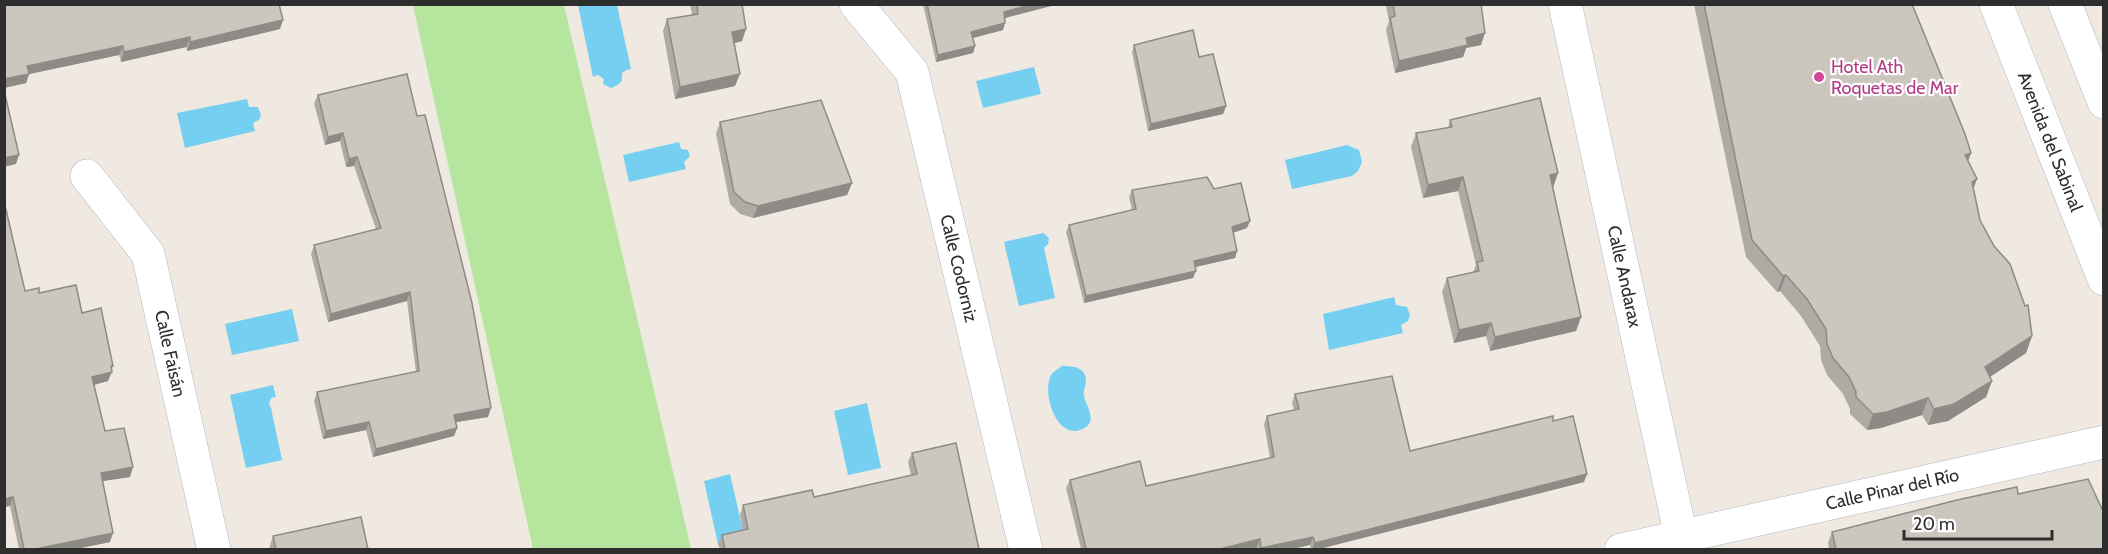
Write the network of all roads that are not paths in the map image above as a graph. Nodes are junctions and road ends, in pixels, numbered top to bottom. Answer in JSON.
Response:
{"nodes":[{"id":1,"x":856,"y":4,"type":"edge"},
{"id":2,"x":1564,"y":4,"type":"edge"},
{"id":3,"x":1996,"y":4,"type":"edge"},
{"id":4,"x":2065,"y":4,"type":"edge"},
{"id":5,"x":2103,"y":102,"type":"edge"},
{"id":6,"x":87,"y":176,"type":"dead end"},
{"id":7,"x":2103,"y":279,"type":"edge"},
{"id":8,"x":2103,"y":442,"type":"edge"},
{"id":9,"x":1682,"y":543,"type":"edge"},
{"id":10,"x":214,"y":549,"type":"edge"},
{"id":11,"x":1026,"y":549,"type":"edge"},
{"id":12,"x":1621,"y":549,"type":"edge"}],
"edges":[{"from":1,"to":11,"type":"street","name":"Calle Codorniz"},
{"from":2,"to":9,"type":"street","name":"Calle Andarax"},
{"from":3,"to":7,"type":"street","name":"Avenida del Sabinal"},
{"from":4,"to":5,"type":"street"},
{"from":6,"to":10,"type":"street","name":"Calle Faisán"},
{"from":8,"to":9,"type":"street","name":"Calle Pinar del Río"},
{"from":9,"to":12,"type":"street","name":"Calle Pinar del Río"}]}
